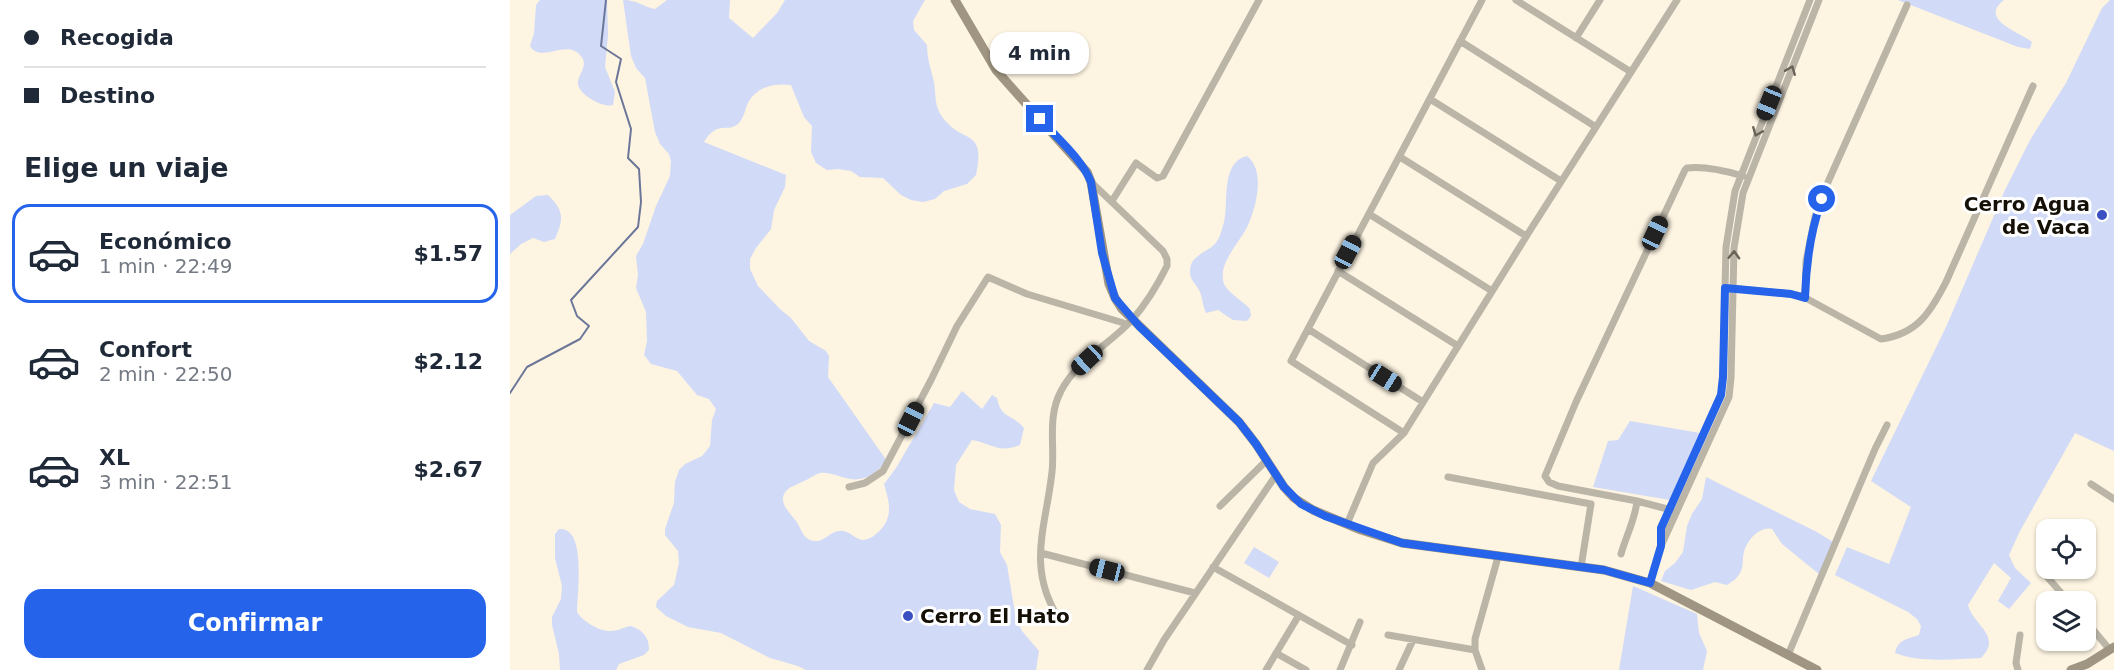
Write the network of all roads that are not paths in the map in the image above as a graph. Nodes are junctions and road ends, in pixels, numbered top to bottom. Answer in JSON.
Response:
{"nodes":[{"id":1,"x":955,"y":0,"type":"edge"},
{"id":2,"x":1259,"y":0,"type":"edge"},
{"id":3,"x":1482,"y":0,"type":"edge"},
{"id":4,"x":1516,"y":0,"type":"edge"},
{"id":5,"x":1600,"y":0,"type":"edge"},
{"id":6,"x":1677,"y":0,"type":"edge"},
{"id":7,"x":1810,"y":0,"type":"edge"},
{"id":8,"x":1819,"y":0,"type":"edge"},
{"id":9,"x":1907,"y":5,"type":"dead end"},
{"id":10,"x":1576,"y":38,"type":"junction"},
{"id":11,"x":1460,"y":41,"type":"junction"},
{"id":12,"x":1631,"y":72,"type":"junction"},
{"id":13,"x":2033,"y":86,"type":"dead end"},
{"id":14,"x":1430,"y":99,"type":"junction"},
{"id":15,"x":1596,"y":126,"type":"junction"},
{"id":16,"x":1400,"y":157,"type":"junction"},
{"id":17,"x":1744,"y":176,"type":"junction"},
{"id":18,"x":1561,"y":181,"type":"junction"},
{"id":19,"x":1091,"y":182,"type":"junction"},
{"id":20,"x":1112,"y":201,"type":"junction"},
{"id":21,"x":1369,"y":214,"type":"junction"},
{"id":22,"x":1526,"y":236,"type":"junction"},
{"id":23,"x":1338,"y":271,"type":"junction"},
{"id":24,"x":1729,"y":288,"type":"junction"},
{"id":25,"x":1492,"y":291,"type":"junction"},
{"id":26,"x":1805,"y":298,"type":"junction"},
{"id":27,"x":1130,"y":322,"type":"junction"},
{"id":28,"x":1308,"y":329,"type":"junction"},
{"id":29,"x":1458,"y":346,"type":"junction"},
{"id":30,"x":1423,"y":402,"type":"junction"},
{"id":31,"x":1887,"y":425,"type":"dead end"},
{"id":32,"x":1404,"y":433,"type":"junction"},
{"id":33,"x":1267,"y":460,"type":"junction"},
{"id":34,"x":1276,"y":475,"type":"junction"},
{"id":35,"x":1448,"y":477,"type":"dead end"},
{"id":36,"x":2091,"y":484,"type":"dead end"},
{"id":37,"x":849,"y":487,"type":"dead end"},
{"id":38,"x":2114,"y":499,"type":"edge"},
{"id":39,"x":1637,"y":501,"type":"junction"},
{"id":40,"x":1220,"y":506,"type":"dead end"},
{"id":41,"x":1673,"y":511,"type":"junction"},
{"id":42,"x":1347,"y":524,"type":"junction"},
{"id":43,"x":1041,"y":554,"type":"junction"},
{"id":44,"x":1621,"y":554,"type":"dead end"},
{"id":45,"x":1498,"y":557,"type":"junction"},
{"id":46,"x":1213,"y":567,"type":"junction"},
{"id":47,"x":1581,"y":567,"type":"junction"},
{"id":48,"x":2049,"y":579,"type":"edge"},
{"id":49,"x":1650,"y":583,"type":"junction"},
{"id":50,"x":2059,"y":591,"type":"edge"},
{"id":51,"x":1196,"y":593,"type":"junction"},
{"id":52,"x":1299,"y":615,"type":"junction"},
{"id":53,"x":1059,"y":619,"type":"dead end"},
{"id":54,"x":1360,"y":622,"type":"dead end"},
{"id":55,"x":2096,"y":632,"type":"edge"},
{"id":56,"x":1388,"y":635,"type":"dead end"},
{"id":57,"x":2020,"y":635,"type":"dead end"},
{"id":58,"x":1413,"y":640,"type":"junction"},
{"id":59,"x":1352,"y":645,"type":"junction"},
{"id":60,"x":2112,"y":649,"type":"edge"},
{"id":61,"x":1475,"y":650,"type":"junction"},
{"id":62,"x":1276,"y":653,"type":"junction"},
{"id":63,"x":1788,"y":656,"type":"junction"},
{"id":64,"x":1147,"y":670,"type":"edge"},
{"id":65,"x":1266,"y":670,"type":"edge"},
{"id":66,"x":1306,"y":670,"type":"edge"},
{"id":67,"x":1340,"y":670,"type":"edge"},
{"id":68,"x":1400,"y":670,"type":"edge"},
{"id":69,"x":1482,"y":670,"type":"edge"},
{"id":70,"x":1817,"y":670,"type":"edge"},
{"id":71,"x":2018,"y":670,"type":"edge"},
{"id":72,"x":2071,"y":670,"type":"edge"}],
"edges":[{"from":1,"to":19,"type":"street"},
{"from":2,"to":20,"type":"street"},
{"from":3,"to":11,"type":"street"},
{"from":4,"to":10,"type":"street"},
{"from":5,"to":10,"type":"street"},
{"from":6,"to":12,"type":"street"},
{"from":7,"to":17,"type":"street","one_way":true},
{"from":17,"to":8,"type":"street","one_way":true},
{"from":9,"to":26,"type":"street"},
{"from":10,"to":12,"type":"street"},
{"from":11,"to":14,"type":"street"},
{"from":11,"to":15,"type":"street"},
{"from":12,"to":15,"type":"street"},
{"from":13,"to":26,"type":"street"},
{"from":14,"to":16,"type":"street"},
{"from":14,"to":18,"type":"street"},
{"from":15,"to":18,"type":"street"},
{"from":16,"to":21,"type":"street"},
{"from":16,"to":22,"type":"street"},
{"from":17,"to":24,"type":"street"},
{"from":17,"to":39,"type":"street"},
{"from":18,"to":22,"type":"street"},
{"from":19,"to":20,"type":"street"},
{"from":19,"to":27,"type":"street"},
{"from":20,"to":27,"type":"street"},
{"from":21,"to":23,"type":"street"},
{"from":21,"to":25,"type":"street"},
{"from":22,"to":25,"type":"street"},
{"from":23,"to":28,"type":"street"},
{"from":23,"to":29,"type":"street"},
{"from":24,"to":26,"type":"street"},
{"from":24,"to":41,"type":"street"},
{"from":25,"to":29,"type":"street"},
{"from":27,"to":33,"type":"street"},
{"from":27,"to":37,"type":"street"},
{"from":27,"to":43,"type":"street"},
{"from":28,"to":30,"type":"street"},
{"from":28,"to":32,"type":"street"},
{"from":29,"to":30,"type":"street"},
{"from":30,"to":32,"type":"street"},
{"from":31,"to":63,"type":"street"},
{"from":32,"to":42,"type":"street"},
{"from":33,"to":34,"type":"street"},
{"from":33,"to":40,"type":"street"},
{"from":34,"to":42,"type":"street"},
{"from":34,"to":46,"type":"street"},
{"from":35,"to":47,"type":"street"},
{"from":36,"to":38,"type":"street"},
{"from":39,"to":41,"type":"street"},
{"from":39,"to":44,"type":"street"},
{"from":41,"to":49,"type":"street"},
{"from":42,"to":45,"type":"street"},
{"from":43,"to":51,"type":"street"},
{"from":43,"to":53,"type":"street"},
{"from":45,"to":47,"type":"street"},
{"from":45,"to":61,"type":"street"},
{"from":46,"to":51,"type":"street"},
{"from":46,"to":52,"type":"street"},
{"from":47,"to":49,"type":"street"},
{"from":48,"to":50,"type":"street"},
{"from":49,"to":63,"type":"street"},
{"from":51,"to":64,"type":"street"},
{"from":52,"to":59,"type":"street"},
{"from":52,"to":62,"type":"street"},
{"from":54,"to":59,"type":"street"},
{"from":55,"to":60,"type":"street"},
{"from":56,"to":58,"type":"street"},
{"from":57,"to":71,"type":"street"},
{"from":58,"to":61,"type":"street"},
{"from":58,"to":68,"type":"street"},
{"from":59,"to":67,"type":"street"},
{"from":60,"to":72,"type":"street"},
{"from":61,"to":69,"type":"street"},
{"from":62,"to":65,"type":"street"},
{"from":62,"to":66,"type":"street"},
{"from":63,"to":70,"type":"street"}]}
